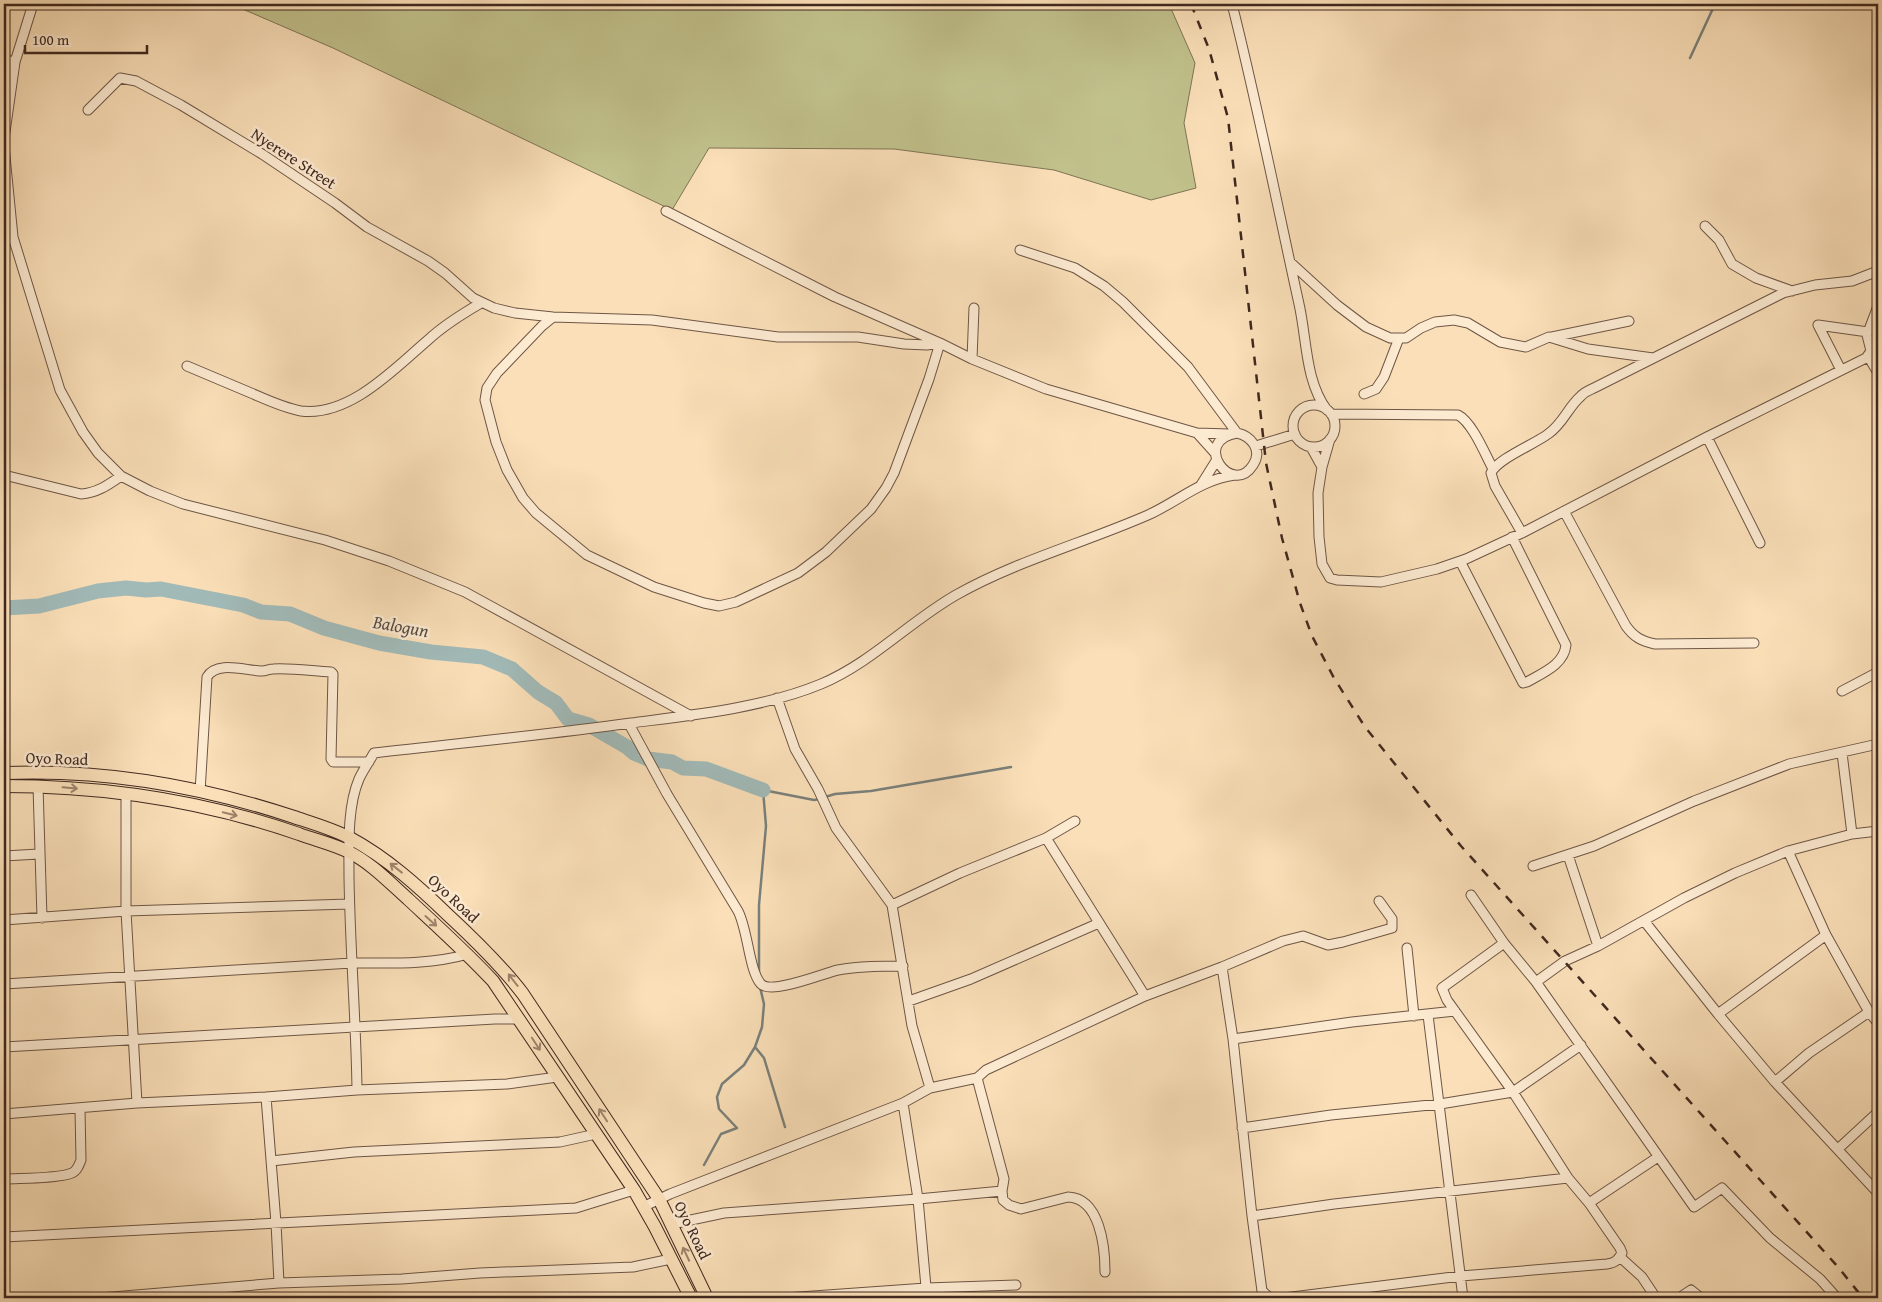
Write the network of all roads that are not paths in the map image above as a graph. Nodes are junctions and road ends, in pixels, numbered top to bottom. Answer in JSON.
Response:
{"nodes":[{"id":1,"x":33,"y":4,"type":"edge"},
{"id":2,"x":1232,"y":4,"type":"edge"},
{"id":3,"x":4,"y":60,"type":"edge"},
{"id":4,"x":15,"y":62,"type":"junction"},
{"id":5,"x":88,"y":110,"type":"dead end"},
{"id":6,"x":4,"y":139,"type":"edge"},
{"id":7,"x":4,"y":146,"type":"edge"},
{"id":8,"x":666,"y":211,"type":"dead end"},
{"id":9,"x":1705,"y":226,"type":"dead end"},
{"id":10,"x":1020,"y":250,"type":"dead end"},
{"id":11,"x":1290,"y":262,"type":"junction"},
{"id":12,"x":1878,"y":271,"type":"edge"},
{"id":13,"x":1792,"y":291,"type":"junction"},
{"id":14,"x":481,"y":303,"type":"junction"},
{"id":15,"x":1878,"y":306,"type":"edge"},
{"id":16,"x":974,"y":308,"type":"dead end"},
{"id":17,"x":553,"y":317,"type":"junction"},
{"id":18,"x":1629,"y":322,"type":"dead end"},
{"id":19,"x":1868,"y":332,"type":"junction"},
{"id":20,"x":1549,"y":337,"type":"junction"},
{"id":21,"x":1399,"y":338,"type":"junction"},
{"id":22,"x":940,"y":343,"type":"junction"},
{"id":23,"x":1878,"y":352,"type":"edge"},
{"id":24,"x":1868,"y":356,"type":"junction"},
{"id":25,"x":1653,"y":358,"type":"junction"},
{"id":26,"x":972,"y":359,"type":"junction"},
{"id":27,"x":187,"y":366,"type":"dead end"},
{"id":28,"x":1841,"y":370,"type":"junction"},
{"id":29,"x":1878,"y":373,"type":"edge"},
{"id":30,"x":1314,"y":386,"type":"junction"},
{"id":31,"x":1364,"y":394,"type":"dead end"},
{"id":32,"x":1306,"y":407,"type":"junction"},
{"id":33,"x":1329,"y":412,"type":"junction"},
{"id":34,"x":1197,"y":433,"type":"junction"},
{"id":35,"x":1233,"y":433,"type":"junction"},
{"id":36,"x":1294,"y":434,"type":"junction"},
{"id":37,"x":1707,"y":437,"type":"junction"},
{"id":38,"x":1330,"y":440,"type":"junction"},
{"id":39,"x":1256,"y":446,"type":"junction"},
{"id":40,"x":1311,"y":447,"type":"junction"},
{"id":41,"x":1216,"y":457,"type":"junction"},
{"id":42,"x":1322,"y":467,"type":"junction"},
{"id":43,"x":1493,"y":469,"type":"junction"},
{"id":44,"x":4,"y":475,"type":"edge"},
{"id":45,"x":1235,"y":475,"type":"junction"},
{"id":46,"x":121,"y":476,"type":"junction"},
{"id":47,"x":1201,"y":485,"type":"junction"},
{"id":48,"x":1564,"y":511,"type":"junction"},
{"id":49,"x":1522,"y":533,"type":"junction"},
{"id":50,"x":1512,"y":537,"type":"junction"},
{"id":51,"x":1760,"y":543,"type":"dead end"},
{"id":52,"x":1460,"y":561,"type":"junction"},
{"id":53,"x":1754,"y":643,"type":"dead end"},
{"id":54,"x":1878,"y":672,"type":"edge"},
{"id":55,"x":1842,"y":691,"type":"dead end"},
{"id":56,"x":777,"y":698,"type":"junction"},
{"id":57,"x":691,"y":716,"type":"junction"},
{"id":58,"x":628,"y":724,"type":"junction"},
{"id":59,"x":1878,"y":744,"type":"edge"},
{"id":60,"x":1842,"y":753,"type":"junction"},
{"id":61,"x":369,"y":762,"type":"junction"},
{"id":62,"x":4,"y":773,"type":"edge"},
{"id":63,"x":4,"y":786,"type":"edge"},
{"id":64,"x":38,"y":786,"type":"junction"},
{"id":65,"x":200,"y":792,"type":"junction"},
{"id":66,"x":126,"y":793,"type":"junction"},
{"id":67,"x":1075,"y":821,"type":"dead end"},
{"id":68,"x":1878,"y":831,"type":"edge"},
{"id":69,"x":1852,"y":834,"type":"junction"},
{"id":70,"x":349,"y":837,"type":"junction"},
{"id":71,"x":1046,"y":838,"type":"junction"},
{"id":72,"x":1788,"y":851,"type":"junction"},
{"id":73,"x":349,"y":852,"type":"junction"},
{"id":74,"x":39,"y":854,"type":"junction"},
{"id":75,"x":1568,"y":854,"type":"junction"},
{"id":76,"x":4,"y":856,"type":"edge"},
{"id":77,"x":1534,"y":866,"type":"dead end"},
{"id":78,"x":1471,"y":895,"type":"dead end"},
{"id":79,"x":1379,"y":901,"type":"dead end"},
{"id":80,"x":349,"y":904,"type":"junction"},
{"id":81,"x":892,"y":906,"type":"junction"},
{"id":82,"x":126,"y":911,"type":"junction"},
{"id":83,"x":42,"y":918,"type":"junction"},
{"id":84,"x":4,"y":920,"type":"edge"},
{"id":85,"x":1645,"y":922,"type":"junction"},
{"id":86,"x":1099,"y":923,"type":"junction"},
{"id":87,"x":1826,"y":934,"type":"junction"},
{"id":88,"x":1504,"y":943,"type":"junction"},
{"id":89,"x":1598,"y":946,"type":"junction"},
{"id":90,"x":1407,"y":948,"type":"dead end"},
{"id":91,"x":468,"y":954,"type":"junction"},
{"id":92,"x":352,"y":963,"type":"junction"},
{"id":93,"x":903,"y":966,"type":"junction"},
{"id":94,"x":1222,"y":967,"type":"junction"},
{"id":95,"x":128,"y":976,"type":"junction"},
{"id":96,"x":1536,"y":982,"type":"junction"},
{"id":97,"x":4,"y":984,"type":"edge"},
{"id":98,"x":1145,"y":996,"type":"junction"},
{"id":99,"x":909,"y":1002,"type":"junction"},
{"id":100,"x":1455,"y":1012,"type":"junction"},
{"id":101,"x":1869,"y":1012,"type":"junction"},
{"id":102,"x":1718,"y":1014,"type":"junction"},
{"id":103,"x":1428,"y":1015,"type":"junction"},
{"id":104,"x":1414,"y":1016,"type":"junction"},
{"id":105,"x":520,"y":1019,"type":"junction"},
{"id":106,"x":1878,"y":1023,"type":"edge"},
{"id":107,"x":356,"y":1027,"type":"junction"},
{"id":108,"x":1233,"y":1039,"type":"junction"},
{"id":109,"x":133,"y":1041,"type":"junction"},
{"id":110,"x":1581,"y":1045,"type":"junction"},
{"id":111,"x":4,"y":1047,"type":"edge"},
{"id":112,"x":558,"y":1077,"type":"junction"},
{"id":113,"x":977,"y":1078,"type":"junction"},
{"id":114,"x":1775,"y":1082,"type":"junction"},
{"id":115,"x":930,"y":1088,"type":"junction"},
{"id":116,"x":357,"y":1090,"type":"junction"},
{"id":117,"x":1513,"y":1092,"type":"junction"},
{"id":118,"x":266,"y":1097,"type":"junction"},
{"id":119,"x":137,"y":1103,"type":"junction"},
{"id":120,"x":903,"y":1103,"type":"junction"},
{"id":121,"x":1440,"y":1104,"type":"junction"},
{"id":122,"x":80,"y":1109,"type":"junction"},
{"id":123,"x":1878,"y":1112,"type":"edge"},
{"id":124,"x":4,"y":1114,"type":"edge"},
{"id":125,"x":1242,"y":1128,"type":"junction"},
{"id":126,"x":596,"y":1134,"type":"junction"},
{"id":127,"x":1838,"y":1149,"type":"junction"},
{"id":128,"x":1658,"y":1157,"type":"junction"},
{"id":129,"x":271,"y":1161,"type":"junction"},
{"id":130,"x":4,"y":1178,"type":"edge"},
{"id":131,"x":1568,"y":1178,"type":"junction"},
{"id":132,"x":634,"y":1190,"type":"junction"},
{"id":133,"x":1002,"y":1191,"type":"junction"},
{"id":134,"x":1449,"y":1192,"type":"junction"},
{"id":135,"x":1878,"y":1193,"type":"edge"},
{"id":136,"x":660,"y":1199,"type":"junction"},
{"id":137,"x":918,"y":1199,"type":"junction"},
{"id":138,"x":1588,"y":1204,"type":"junction"},
{"id":139,"x":643,"y":1207,"type":"junction"},
{"id":140,"x":1252,"y":1216,"type":"junction"},
{"id":141,"x":276,"y":1223,"type":"junction"},
{"id":142,"x":672,"y":1224,"type":"junction"},
{"id":143,"x":4,"y":1237,"type":"edge"},
{"id":144,"x":1620,"y":1257,"type":"junction"},
{"id":145,"x":671,"y":1259,"type":"junction"},
{"id":146,"x":1105,"y":1272,"type":"dead end"},
{"id":147,"x":1461,"y":1276,"type":"junction"},
{"id":148,"x":279,"y":1283,"type":"junction"},
{"id":149,"x":1016,"y":1285,"type":"dead end"},
{"id":150,"x":926,"y":1288,"type":"junction"},
{"id":151,"x":155,"y":1296,"type":"edge"},
{"id":152,"x":100,"y":1298,"type":"edge"},
{"id":153,"x":691,"y":1298,"type":"edge"},
{"id":154,"x":707,"y":1298,"type":"edge"},
{"id":155,"x":785,"y":1298,"type":"edge"},
{"id":156,"x":927,"y":1298,"type":"edge"},
{"id":157,"x":1270,"y":1298,"type":"edge"},
{"id":158,"x":1284,"y":1298,"type":"edge"},
{"id":159,"x":1464,"y":1298,"type":"edge"},
{"id":160,"x":1656,"y":1298,"type":"edge"},
{"id":161,"x":1679,"y":1298,"type":"edge"},
{"id":162,"x":1701,"y":1298,"type":"edge"},
{"id":163,"x":1837,"y":1298,"type":"edge"}],
"edges":[{"from":1,"to":4,"type":"street"},
{"from":2,"to":11,"type":"street"},
{"from":3,"to":4,"type":"street"},
{"from":4,"to":6,"type":"street"},
{"from":5,"to":14,"type":"street","name":"Nyerere Street"},
{"from":7,"to":46,"type":"street"},
{"from":8,"to":22,"type":"street"},
{"from":9,"to":13,"type":"street"},
{"from":10,"to":35,"type":"street"},
{"from":11,"to":21,"type":"street"},
{"from":11,"to":30,"type":"street"},
{"from":12,"to":13,"type":"street"},
{"from":13,"to":25,"type":"street"},
{"from":14,"to":17,"type":"street"},
{"from":14,"to":27,"type":"street"},
{"from":15,"to":19,"type":"street"},
{"from":16,"to":26,"type":"street"},
{"from":17,"to":22,"type":"street"},
{"from":17,"to":22,"type":"street"},
{"from":18,"to":20,"type":"street"},
{"from":19,"to":24,"type":"street"},
{"from":19,"to":28,"type":"street"},
{"from":20,"to":21,"type":"street"},
{"from":20,"to":25,"type":"street"},
{"from":21,"to":31,"type":"street"},
{"from":22,"to":26,"type":"street"},
{"from":23,"to":24,"type":"street"},
{"from":24,"to":28,"type":"street"},
{"from":24,"to":29,"type":"street"},
{"from":25,"to":43,"type":"street"},
{"from":26,"to":34,"type":"street"},
{"from":28,"to":37,"type":"street"},
{"from":30,"to":32,"type":"street"},
{"from":30,"to":33,"type":"street"},
{"from":32,"to":33,"type":"street"},
{"from":32,"to":36,"type":"street"},
{"from":33,"to":38,"type":"street"},
{"from":33,"to":43,"type":"street"},
{"from":34,"to":35,"type":"street"},
{"from":34,"to":41,"type":"street"},
{"from":35,"to":39,"type":"street"},
{"from":35,"to":41,"type":"street"},
{"from":36,"to":39,"type":"street"},
{"from":36,"to":40,"type":"street"},
{"from":37,"to":48,"type":"street"},
{"from":37,"to":51,"type":"street"},
{"from":38,"to":40,"type":"street"},
{"from":38,"to":42,"type":"street"},
{"from":39,"to":45,"type":"street"},
{"from":40,"to":42,"type":"street"},
{"from":41,"to":45,"type":"street"},
{"from":41,"to":47,"type":"street"},
{"from":42,"to":52,"type":"street"},
{"from":43,"to":49,"type":"street"},
{"from":44,"to":46,"type":"street"},
{"from":45,"to":47,"type":"street"},
{"from":46,"to":57,"type":"street"},
{"from":47,"to":56,"type":"street"},
{"from":48,"to":49,"type":"street"},
{"from":48,"to":53,"type":"street"},
{"from":49,"to":50,"type":"street"},
{"from":50,"to":52,"type":"street"},
{"from":50,"to":52,"type":"street"},
{"from":54,"to":55,"type":"street"},
{"from":56,"to":57,"type":"street"},
{"from":56,"to":81,"type":"street"},
{"from":57,"to":58,"type":"street"},
{"from":58,"to":61,"type":"street"},
{"from":58,"to":93,"type":"street"},
{"from":59,"to":60,"type":"street"},
{"from":60,"to":69,"type":"street"},
{"from":60,"to":75,"type":"street"},
{"from":61,"to":65,"type":"street"},
{"from":61,"to":70,"type":"street"},
{"from":62,"to":65,"type":"main road","name":"Oyo Road"},
{"from":63,"to":64,"type":"main road","name":"Oyo Road"},
{"from":64,"to":66,"type":"main road","name":"Oyo Road","one_way":true},
{"from":64,"to":74,"type":"street"},
{"from":65,"to":70,"type":"main road","name":"Oyo Road"},
{"from":66,"to":73,"type":"main road","name":"Oyo Road","one_way":true},
{"from":66,"to":82,"type":"street"},
{"from":67,"to":71,"type":"street"},
{"from":68,"to":69,"type":"street"},
{"from":69,"to":72,"type":"street"},
{"from":70,"to":73,"type":"street"},
{"from":136,"to":70,"type":"main road","name":"Oyo Road","one_way":true},
{"from":71,"to":81,"type":"street"},
{"from":71,"to":86,"type":"street"},
{"from":72,"to":85,"type":"street"},
{"from":72,"to":87,"type":"street"},
{"from":73,"to":80,"type":"street"},
{"from":73,"to":91,"type":"main road","name":"Oyo Road","one_way":true},
{"from":74,"to":76,"type":"street"},
{"from":74,"to":83,"type":"street"},
{"from":75,"to":77,"type":"street"},
{"from":75,"to":89,"type":"street"},
{"from":78,"to":88,"type":"street"},
{"from":79,"to":94,"type":"street"},
{"from":80,"to":82,"type":"street"},
{"from":80,"to":92,"type":"street"},
{"from":81,"to":93,"type":"street"},
{"from":82,"to":83,"type":"street"},
{"from":82,"to":95,"type":"street"},
{"from":83,"to":84,"type":"street"},
{"from":85,"to":89,"type":"street"},
{"from":85,"to":102,"type":"street"},
{"from":86,"to":98,"type":"street"},
{"from":86,"to":99,"type":"street"},
{"from":87,"to":101,"type":"street"},
{"from":87,"to":102,"type":"street"},
{"from":88,"to":96,"type":"street"},
{"from":88,"to":100,"type":"street"},
{"from":89,"to":96,"type":"street"},
{"from":90,"to":104,"type":"street"},
{"from":91,"to":92,"type":"street"},
{"from":91,"to":105,"type":"main road","name":"Oyo Road"},
{"from":92,"to":95,"type":"street"},
{"from":92,"to":107,"type":"street"},
{"from":93,"to":99,"type":"street"},
{"from":94,"to":98,"type":"street"},
{"from":94,"to":108,"type":"street"},
{"from":95,"to":97,"type":"street"},
{"from":95,"to":109,"type":"street"},
{"from":96,"to":110,"type":"street"},
{"from":98,"to":113,"type":"street"},
{"from":99,"to":115,"type":"street"},
{"from":100,"to":103,"type":"street"},
{"from":100,"to":117,"type":"street"},
{"from":101,"to":106,"type":"street"},
{"from":101,"to":114,"type":"street"},
{"from":102,"to":114,"type":"street"},
{"from":103,"to":104,"type":"street"},
{"from":103,"to":121,"type":"street"},
{"from":104,"to":108,"type":"street"},
{"from":105,"to":107,"type":"street"},
{"from":105,"to":112,"type":"main road","name":"Oyo Road","one_way":true},
{"from":107,"to":109,"type":"street"},
{"from":107,"to":116,"type":"street"},
{"from":108,"to":125,"type":"street"},
{"from":109,"to":111,"type":"street"},
{"from":109,"to":119,"type":"street"},
{"from":110,"to":117,"type":"street"},
{"from":110,"to":128,"type":"street"},
{"from":112,"to":116,"type":"street"},
{"from":112,"to":126,"type":"main road","name":"Oyo Road"},
{"from":113,"to":115,"type":"street"},
{"from":113,"to":133,"type":"street"},
{"from":114,"to":127,"type":"street"},
{"from":115,"to":120,"type":"street"},
{"from":116,"to":118,"type":"street"},
{"from":117,"to":121,"type":"street"},
{"from":117,"to":131,"type":"street"},
{"from":118,"to":119,"type":"street"},
{"from":118,"to":129,"type":"street"},
{"from":119,"to":122,"type":"street"},
{"from":120,"to":136,"type":"street"},
{"from":120,"to":137,"type":"street"},
{"from":121,"to":125,"type":"street"},
{"from":121,"to":134,"type":"street"},
{"from":122,"to":124,"type":"street"},
{"from":122,"to":130,"type":"street"},
{"from":123,"to":127,"type":"street"},
{"from":125,"to":140,"type":"street"},
{"from":126,"to":129,"type":"street"},
{"from":126,"to":132,"type":"main road","name":"Oyo Road"},
{"from":127,"to":135,"type":"street"},
{"from":128,"to":138,"type":"street"},
{"from":128,"to":163,"type":"street"},
{"from":129,"to":141,"type":"street"},
{"from":131,"to":134,"type":"street"},
{"from":131,"to":138,"type":"street"},
{"from":132,"to":139,"type":"main road","name":"Oyo Road"},
{"from":132,"to":141,"type":"street"},
{"from":133,"to":137,"type":"street"},
{"from":133,"to":146,"type":"street"},
{"from":134,"to":140,"type":"street"},
{"from":134,"to":147,"type":"street"},
{"from":136,"to":139,"type":"street"},
{"from":136,"to":142,"type":"main road","name":"Oyo Road"},
{"from":137,"to":142,"type":"street"},
{"from":137,"to":150,"type":"street"},
{"from":138,"to":144,"type":"street"},
{"from":139,"to":145,"type":"main road","name":"Oyo Road"},
{"from":140,"to":157,"type":"street"},
{"from":141,"to":143,"type":"street"},
{"from":141,"to":148,"type":"street"},
{"from":154,"to":142,"type":"main road","name":"Oyo Road","one_way":true},
{"from":144,"to":147,"type":"street"},
{"from":144,"to":160,"type":"street"},
{"from":145,"to":148,"type":"street"},
{"from":145,"to":153,"type":"main road","name":"Oyo Road"},
{"from":147,"to":158,"type":"street"},
{"from":147,"to":159,"type":"street"},
{"from":148,"to":151,"type":"street"},
{"from":149,"to":150,"type":"street"},
{"from":150,"to":155,"type":"street"},
{"from":150,"to":156,"type":"street"},
{"from":151,"to":152,"type":"street"},
{"from":161,"to":162,"type":"street"}]}
